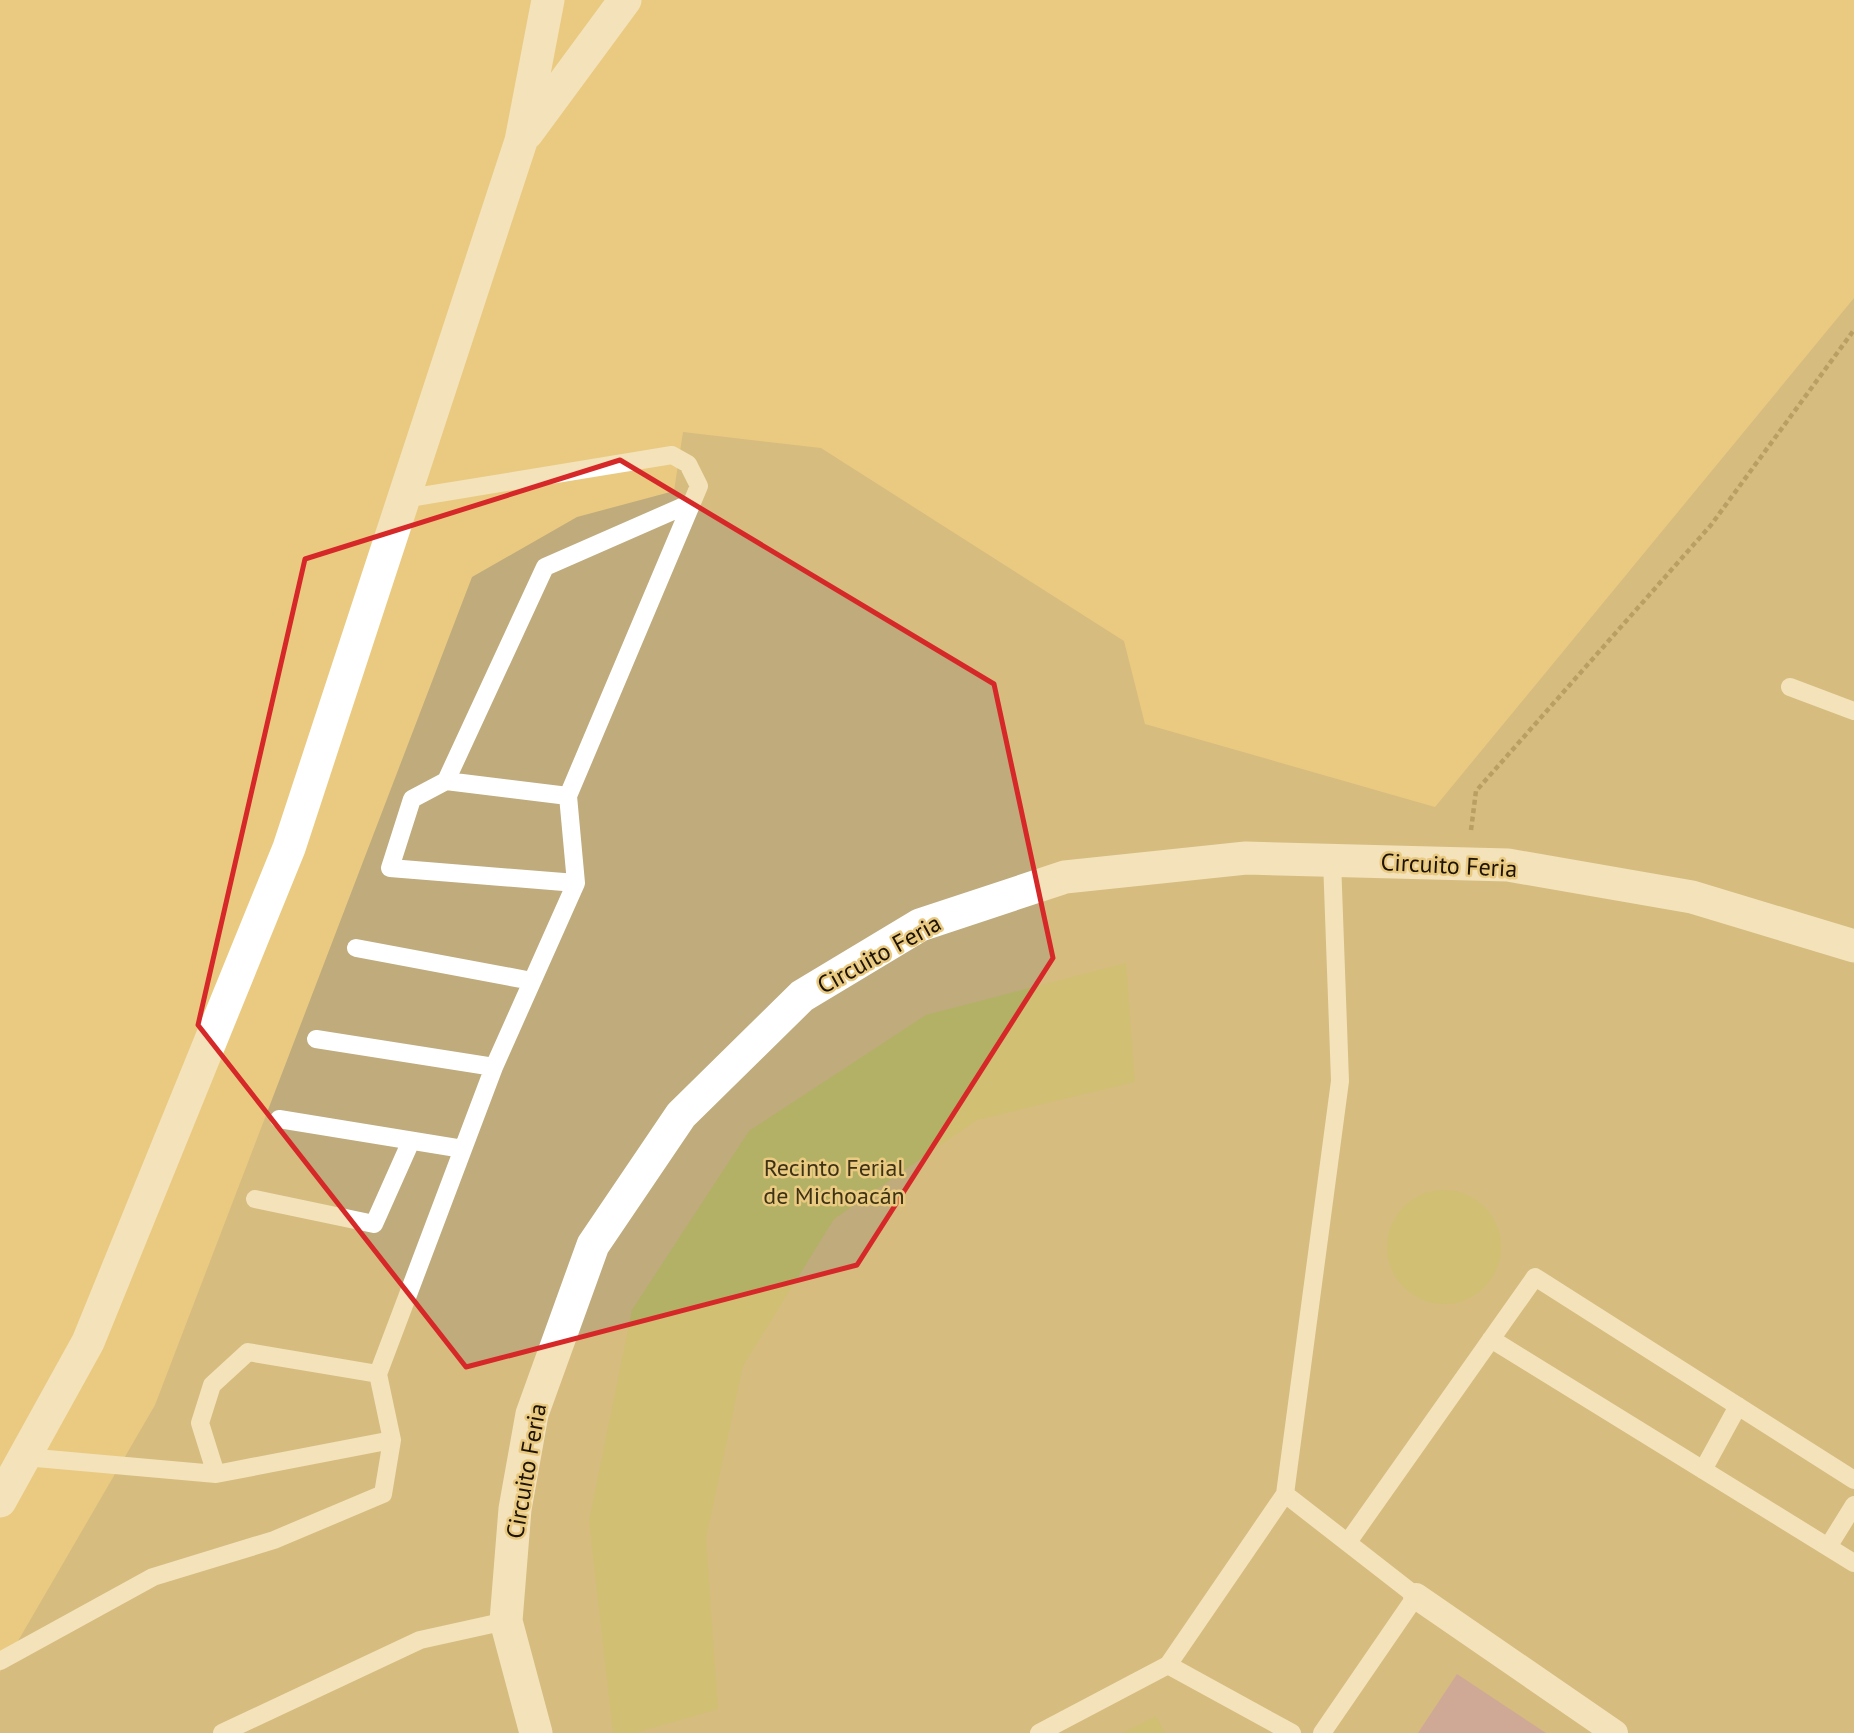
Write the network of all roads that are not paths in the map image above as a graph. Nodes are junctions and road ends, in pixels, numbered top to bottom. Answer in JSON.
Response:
{"nodes":[{"id":1,"x":548,"y":0,"type":"edge"},
{"id":2,"x":625,"y":0,"type":"edge"},
{"id":3,"x":521,"y":141,"type":"junction"},
{"id":4,"x":404,"y":499,"type":"junction"},
{"id":5,"x":691,"y":503,"type":"junction"},
{"id":6,"x":1790,"y":687,"type":"dead end"},
{"id":7,"x":1854,"y":711,"type":"edge"},
{"id":8,"x":446,"y":781,"type":"junction"},
{"id":9,"x":568,"y":796,"type":"junction"},
{"id":10,"x":1332,"y":860,"type":"junction"},
{"id":11,"x":576,"y":883,"type":"junction"},
{"id":12,"x":1854,"y":946,"type":"edge"},
{"id":13,"x":356,"y":948,"type":"dead end"},
{"id":14,"x":532,"y":981,"type":"junction"},
{"id":15,"x":316,"y":1039,"type":"dead end"},
{"id":16,"x":494,"y":1067,"type":"junction"},
{"id":17,"x":279,"y":1119,"type":"dead end"},
{"id":18,"x":411,"y":1141,"type":"junction"},
{"id":19,"x":463,"y":1149,"type":"junction"},
{"id":20,"x":255,"y":1199,"type":"dead end"},
{"id":21,"x":1491,"y":1339,"type":"junction"},
{"id":22,"x":378,"y":1374,"type":"junction"},
{"id":23,"x":1738,"y":1406,"type":"junction"},
{"id":24,"x":392,"y":1440,"type":"junction"},
{"id":25,"x":25,"y":1457,"type":"junction"},
{"id":26,"x":1703,"y":1470,"type":"junction"},
{"id":27,"x":216,"y":1474,"type":"junction"},
{"id":28,"x":1854,"y":1480,"type":"edge"},
{"id":29,"x":1285,"y":1494,"type":"junction"},
{"id":30,"x":0,"y":1501,"type":"edge"},
{"id":31,"x":1854,"y":1505,"type":"edge"},
{"id":32,"x":1348,"y":1542,"type":"junction"},
{"id":33,"x":1828,"y":1547,"type":"junction"},
{"id":34,"x":1854,"y":1563,"type":"edge"},
{"id":35,"x":1416,"y":1597,"type":"junction"},
{"id":36,"x":506,"y":1621,"type":"junction"},
{"id":37,"x":0,"y":1661,"type":"edge"},
{"id":38,"x":1168,"y":1665,"type":"junction"},
{"id":39,"x":222,"y":1733,"type":"edge"},
{"id":40,"x":536,"y":1733,"type":"edge"},
{"id":41,"x":1039,"y":1733,"type":"edge"},
{"id":42,"x":1293,"y":1733,"type":"edge"},
{"id":43,"x":1322,"y":1733,"type":"edge"},
{"id":44,"x":1615,"y":1733,"type":"edge"}],
"edges":[{"from":1,"to":3,"type":"street"},
{"from":2,"to":3,"type":"street"},
{"from":3,"to":4,"type":"street"},
{"from":4,"to":5,"type":"lane"},
{"from":4,"to":25,"type":"street"},
{"from":5,"to":8,"type":"lane"},
{"from":5,"to":9,"type":"lane"},
{"from":6,"to":7,"type":"lane"},
{"from":8,"to":9,"type":"lane"},
{"from":8,"to":11,"type":"lane"},
{"from":9,"to":11,"type":"lane"},
{"from":10,"to":12,"type":"street","name":"Circuito Feria"},
{"from":10,"to":29,"type":"lane"},
{"from":10,"to":36,"type":"street","name":"Circuito Feria"},
{"from":11,"to":14,"type":"lane"},
{"from":13,"to":14,"type":"lane"},
{"from":14,"to":16,"type":"lane"},
{"from":15,"to":16,"type":"lane"},
{"from":16,"to":19,"type":"lane"},
{"from":17,"to":18,"type":"lane"},
{"from":18,"to":19,"type":"lane"},
{"from":18,"to":20,"type":"lane"},
{"from":19,"to":22,"type":"lane"},
{"from":21,"to":23,"type":"lane"},
{"from":21,"to":26,"type":"lane"},
{"from":21,"to":32,"type":"lane"},
{"from":22,"to":24,"type":"lane"},
{"from":22,"to":27,"type":"lane"},
{"from":23,"to":26,"type":"lane"},
{"from":23,"to":28,"type":"lane"},
{"from":24,"to":27,"type":"lane"},
{"from":24,"to":37,"type":"lane"},
{"from":25,"to":27,"type":"lane"},
{"from":25,"to":30,"type":"street"},
{"from":26,"to":33,"type":"lane"},
{"from":29,"to":32,"type":"lane"},
{"from":29,"to":38,"type":"lane"},
{"from":31,"to":33,"type":"lane"},
{"from":32,"to":35,"type":"lane"},
{"from":33,"to":34,"type":"lane"},
{"from":35,"to":43,"type":"lane"},
{"from":35,"to":44,"type":"street"},
{"from":36,"to":39,"type":"lane"},
{"from":36,"to":40,"type":"street","name":"Circuito Feria"},
{"from":38,"to":41,"type":"lane"},
{"from":38,"to":42,"type":"lane"}]}
